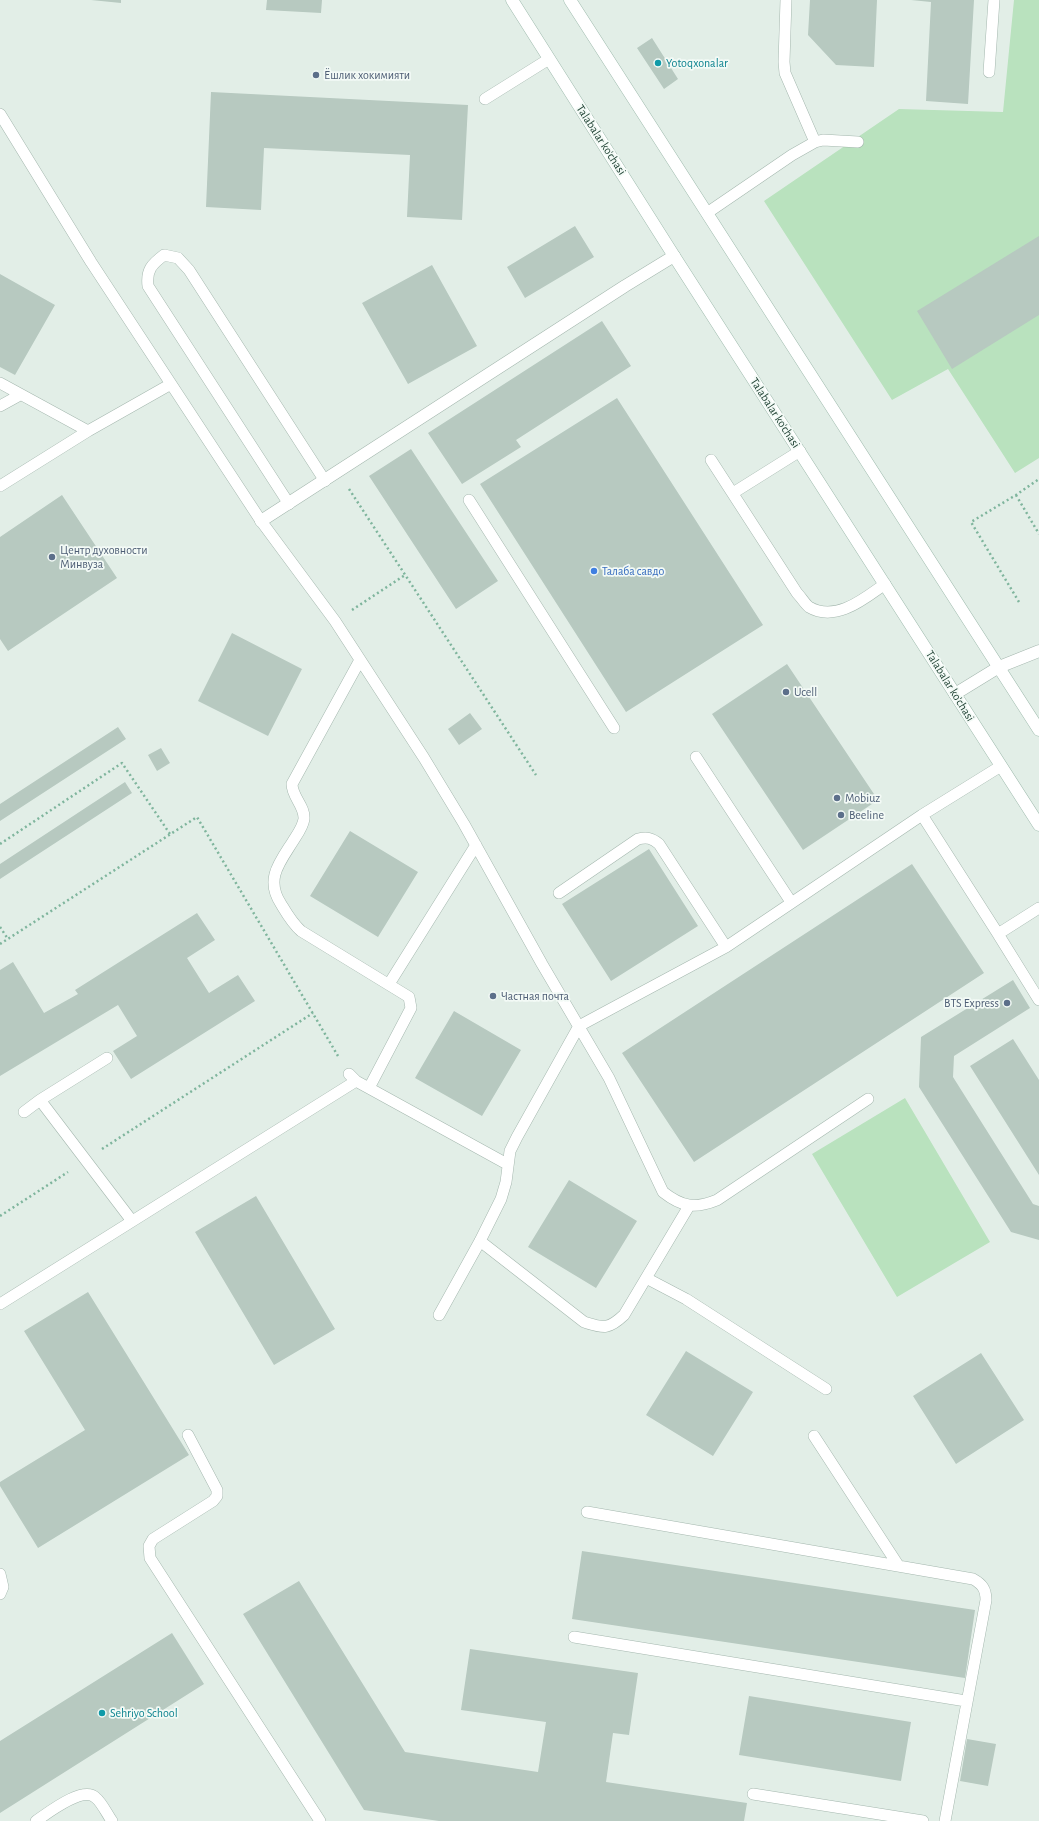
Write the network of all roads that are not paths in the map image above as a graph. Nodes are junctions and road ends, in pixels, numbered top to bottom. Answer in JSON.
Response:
{"nodes":[{"id":1,"x":512,"y":0,"type":"edge"},
{"id":2,"x":570,"y":0,"type":"edge"},
{"id":3,"x":786,"y":0,"type":"edge"},
{"id":4,"x":994,"y":0,"type":"edge"},
{"id":5,"x":549,"y":59,"type":"junction"},
{"id":6,"x":989,"y":72,"type":"dead end"},
{"id":7,"x":486,"y":99,"type":"dead end"},
{"id":8,"x":0,"y":114,"type":"edge"},
{"id":9,"x":815,"y":142,"type":"junction"},
{"id":10,"x":858,"y":142,"type":"dead end"},
{"id":11,"x":707,"y":213,"type":"junction"},
{"id":12,"x":674,"y":256,"type":"junction"},
{"id":13,"x":0,"y":383,"type":"edge"},
{"id":14,"x":171,"y":384,"type":"junction"},
{"id":15,"x":20,"y":395,"type":"junction"},
{"id":16,"x":0,"y":406,"type":"edge"},
{"id":17,"x":88,"y":431,"type":"junction"},
{"id":18,"x":800,"y":450,"type":"junction"},
{"id":19,"x":711,"y":460,"type":"dead end"},
{"id":20,"x":325,"y":481,"type":"junction"},
{"id":21,"x":0,"y":486,"type":"edge"},
{"id":22,"x":733,"y":493,"type":"junction"},
{"id":23,"x":469,"y":500,"type":"dead end"},
{"id":24,"x":289,"y":504,"type":"junction"},
{"id":25,"x":261,"y":521,"type":"junction"},
{"id":26,"x":885,"y":584,"type":"junction"},
{"id":27,"x":1039,"y":651,"type":"edge"},
{"id":28,"x":360,"y":660,"type":"junction"},
{"id":29,"x":999,"y":667,"type":"junction"},
{"id":30,"x":954,"y":694,"type":"junction"},
{"id":31,"x":614,"y":728,"type":"dead end"},
{"id":32,"x":1039,"y":730,"type":"edge"},
{"id":33,"x":696,"y":756,"type":"dead end"},
{"id":34,"x":1001,"y":766,"type":"junction"},
{"id":35,"x":922,"y":815,"type":"junction"},
{"id":36,"x":1039,"y":825,"type":"edge"},
{"id":37,"x":476,"y":845,"type":"junction"},
{"id":38,"x":559,"y":893,"type":"dead end"},
{"id":39,"x":791,"y":902,"type":"junction"},
{"id":40,"x":1039,"y":908,"type":"edge"},
{"id":41,"x":998,"y":934,"type":"junction"},
{"id":42,"x":726,"y":947,"type":"junction"},
{"id":43,"x":389,"y":984,"type":"junction"},
{"id":44,"x":1039,"y":1000,"type":"edge"},
{"id":45,"x":579,"y":1026,"type":"junction"},
{"id":46,"x":107,"y":1058,"type":"dead end"},
{"id":47,"x":369,"y":1088,"type":"junction"},
{"id":48,"x":868,"y":1099,"type":"dead end"},
{"id":49,"x":40,"y":1100,"type":"junction"},
{"id":50,"x":24,"y":1112,"type":"dead end"},
{"id":51,"x":507,"y":1164,"type":"junction"},
{"id":52,"x":689,"y":1206,"type":"junction"},
{"id":53,"x":132,"y":1221,"type":"junction"},
{"id":54,"x":480,"y":1241,"type":"junction"},
{"id":55,"x":646,"y":1278,"type":"junction"},
{"id":56,"x":0,"y":1304,"type":"edge"},
{"id":57,"x":439,"y":1315,"type":"dead end"},
{"id":58,"x":826,"y":1389,"type":"dead end"},
{"id":59,"x":188,"y":1435,"type":"dead end"},
{"id":60,"x":814,"y":1436,"type":"dead end"},
{"id":61,"x":587,"y":1512,"type":"dead end"},
{"id":62,"x":898,"y":1565,"type":"junction"},
{"id":63,"x":0,"y":1574,"type":"edge"},
{"id":64,"x":0,"y":1594,"type":"edge"},
{"id":65,"x":574,"y":1637,"type":"dead end"},
{"id":66,"x":966,"y":1700,"type":"junction"},
{"id":67,"x":752,"y":1794,"type":"dead end"},
{"id":68,"x":36,"y":1821,"type":"edge"},
{"id":69,"x":112,"y":1821,"type":"edge"},
{"id":70,"x":320,"y":1821,"type":"edge"},
{"id":71,"x":922,"y":1821,"type":"edge"},
{"id":72,"x":945,"y":1821,"type":"edge"}],
"edges":[{"from":1,"to":5,"type":"main road","name":"Talabalar ko'chasi"},
{"from":2,"to":11,"type":"main road"},
{"from":3,"to":9,"type":"lane"},
{"from":4,"to":6,"type":"lane"},
{"from":5,"to":7,"type":"lane"},
{"from":5,"to":12,"type":"main road","name":"Talabalar ko'chasi"},
{"from":8,"to":14,"type":"lane"},
{"from":9,"to":10,"type":"lane"},
{"from":9,"to":11,"type":"lane"},
{"from":11,"to":29,"type":"main road"},
{"from":12,"to":18,"type":"main road","name":"Talabalar ko'chasi"},
{"from":12,"to":20,"type":"main road"},
{"from":13,"to":15,"type":"lane"},
{"from":14,"to":17,"type":"lane"},
{"from":14,"to":25,"type":"lane"},
{"from":15,"to":16,"type":"lane"},
{"from":15,"to":17,"type":"lane"},
{"from":17,"to":21,"type":"lane"},
{"from":18,"to":22,"type":"lane"},
{"from":18,"to":26,"type":"main road","name":"Talabalar ko'chasi"},
{"from":19,"to":22,"type":"lane"},
{"from":20,"to":24,"type":"main road"},
{"from":20,"to":24,"type":"lane"},
{"from":22,"to":26,"type":"lane"},
{"from":23,"to":31,"type":"lane"},
{"from":24,"to":25,"type":"main road"},
{"from":25,"to":28,"type":"lane"},
{"from":26,"to":30,"type":"main road","name":"Talabalar ko'chasi"},
{"from":27,"to":29,"type":"main road"},
{"from":28,"to":37,"type":"lane"},
{"from":28,"to":43,"type":"lane"},
{"from":29,"to":30,"type":"main road"},
{"from":29,"to":32,"type":"main road"},
{"from":30,"to":34,"type":"main road","name":"Talabalar ko'chasi"},
{"from":33,"to":39,"type":"lane"},
{"from":34,"to":35,"type":"lane"},
{"from":34,"to":36,"type":"main road","name":"Talabalar ko'chasi"},
{"from":35,"to":39,"type":"lane"},
{"from":35,"to":41,"type":"lane"},
{"from":37,"to":43,"type":"lane"},
{"from":37,"to":45,"type":"lane"},
{"from":38,"to":42,"type":"lane"},
{"from":39,"to":42,"type":"lane"},
{"from":40,"to":41,"type":"lane"},
{"from":41,"to":44,"type":"lane"},
{"from":42,"to":45,"type":"lane"},
{"from":43,"to":47,"type":"lane"},
{"from":45,"to":51,"type":"lane"},
{"from":45,"to":52,"type":"lane"},
{"from":46,"to":49,"type":"lane"},
{"from":47,"to":51,"type":"lane"},
{"from":47,"to":53,"type":"lane"},
{"from":48,"to":52,"type":"lane"},
{"from":49,"to":50,"type":"lane"},
{"from":49,"to":53,"type":"lane"},
{"from":51,"to":54,"type":"lane"},
{"from":52,"to":55,"type":"lane"},
{"from":53,"to":56,"type":"lane"},
{"from":54,"to":55,"type":"lane"},
{"from":54,"to":57,"type":"lane"},
{"from":55,"to":58,"type":"lane"},
{"from":59,"to":70,"type":"lane"},
{"from":60,"to":62,"type":"lane"},
{"from":61,"to":62,"type":"lane"},
{"from":62,"to":66,"type":"lane"},
{"from":63,"to":64,"type":"lane"},
{"from":65,"to":66,"type":"lane"},
{"from":66,"to":72,"type":"lane"},
{"from":67,"to":71,"type":"lane"},
{"from":68,"to":69,"type":"lane"}]}
